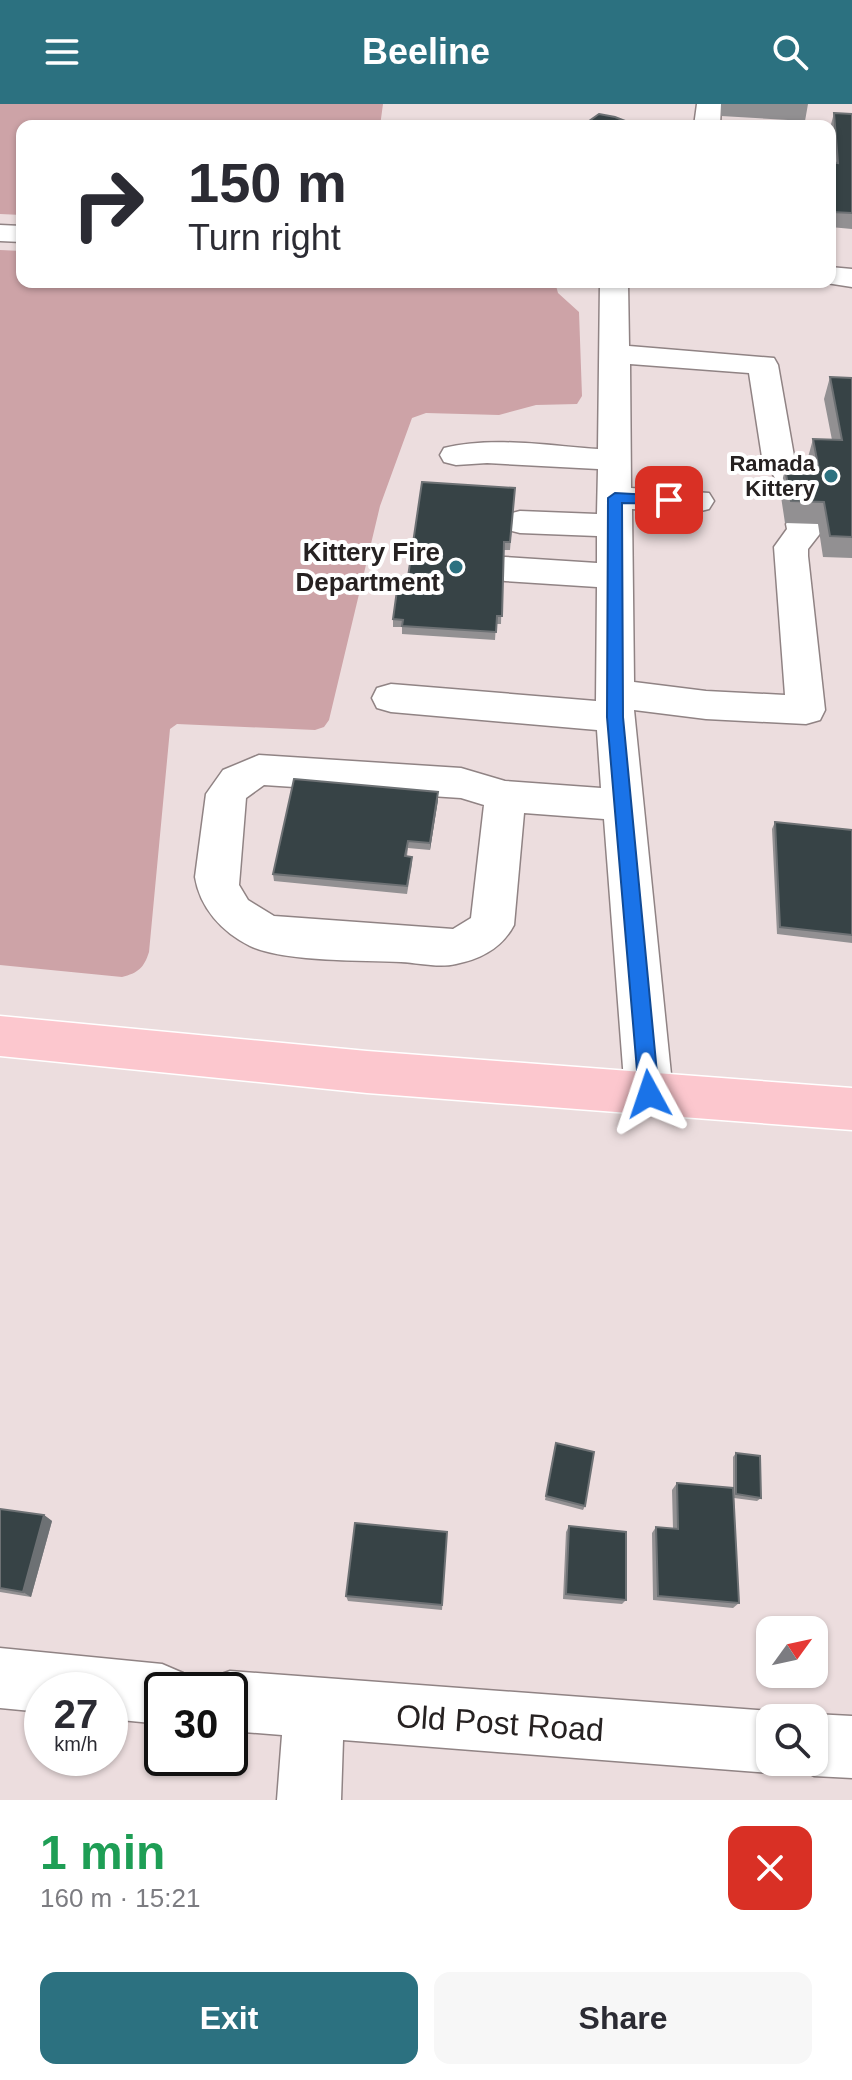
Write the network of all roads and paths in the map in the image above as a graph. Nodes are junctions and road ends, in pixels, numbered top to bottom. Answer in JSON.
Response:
{"nodes":[{"id":1,"x":614,"y":288,"type":"edge"},
{"id":2,"x":614,"y":354,"type":"junction"},
{"id":3,"x":456,"y":455,"type":"dead end"},
{"id":4,"x":614,"y":460,"type":"junction"},
{"id":5,"x":697,"y":501,"type":"dead end"},
{"id":6,"x":615,"y":512,"type":"junction"},
{"id":7,"x":520,"y":522,"type":"dead end"},
{"id":8,"x":505,"y":569,"type":"edge"},
{"id":9,"x":615,"y":576,"type":"junction"},
{"id":10,"x":391,"y":698,"type":"dead end"},
{"id":11,"x":616,"y":705,"type":"junction"},
{"id":12,"x":505,"y":796,"type":"junction"},
{"id":13,"x":625,"y":805,"type":"junction"},
{"id":14,"x":0,"y":1036,"type":"edge"},
{"id":15,"x":649,"y":1094,"type":"junction"},
{"id":16,"x":852,"y":1109,"type":"edge"},
{"id":17,"x":0,"y":1678,"type":"edge"},
{"id":18,"x":144,"y":1692,"type":"edge"},
{"id":19,"x":248,"y":1703,"type":"edge"},
{"id":20,"x":314,"y":1709,"type":"junction"},
{"id":21,"x":756,"y":1741,"type":"edge"},
{"id":22,"x":828,"y":1746,"type":"edge"},
{"id":23,"x":852,"y":1747,"type":"edge"},
{"id":24,"x":309,"y":1800,"type":"edge"}],
"edges":[{"from":1,"to":2,"type":"street"},
{"from":2,"to":4,"type":"street"},
{"from":2,"to":11,"type":"street"},
{"from":3,"to":4,"type":"street"},
{"from":4,"to":6,"type":"street"},
{"from":5,"to":6,"type":"street"},
{"from":6,"to":7,"type":"street"},
{"from":6,"to":9,"type":"street"},
{"from":8,"to":9,"type":"street"},
{"from":9,"to":11,"type":"street"},
{"from":10,"to":11,"type":"street"},
{"from":11,"to":13,"type":"street"},
{"from":12,"to":12,"type":"street"},
{"from":12,"to":13,"type":"street"},
{"from":13,"to":15,"type":"street"},
{"from":14,"to":15,"type":"main road"},
{"from":15,"to":16,"type":"main road"},
{"from":17,"to":18,"type":"street"},
{"from":19,"to":20,"type":"street","name":"Old Post Road"},
{"from":20,"to":21,"type":"street","name":"Old Post Road"},
{"from":20,"to":24,"type":"street"},
{"from":22,"to":23,"type":"street"}]}
